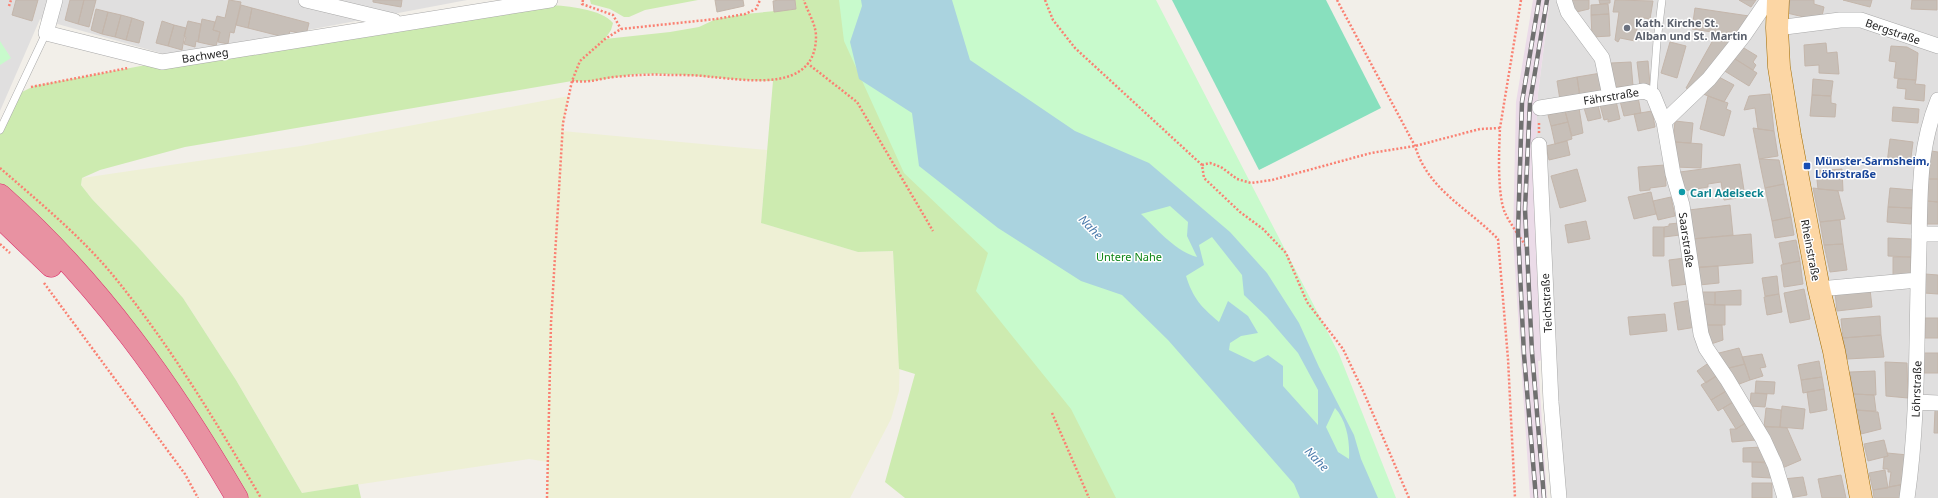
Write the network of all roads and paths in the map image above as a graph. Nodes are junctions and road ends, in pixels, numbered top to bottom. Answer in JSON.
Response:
{"nodes":[{"id":1,"x":11,"y":0,"type":"edge"},
{"id":2,"x":55,"y":0,"type":"edge"},
{"id":3,"x":306,"y":0,"type":"edge"},
{"id":4,"x":550,"y":0,"type":"edge"},
{"id":5,"x":583,"y":0,"type":"edge"},
{"id":6,"x":760,"y":0,"type":"edge"},
{"id":7,"x":804,"y":0,"type":"edge"},
{"id":8,"x":1045,"y":0,"type":"edge"},
{"id":9,"x":1337,"y":0,"type":"edge"},
{"id":10,"x":1521,"y":0,"type":"edge"},
{"id":11,"x":1564,"y":0,"type":"edge"},
{"id":12,"x":1662,"y":0,"type":"edge"},
{"id":13,"x":1768,"y":0,"type":"edge"},
{"id":14,"x":1778,"y":0,"type":"edge"},
{"id":15,"x":347,"y":5,"type":"edge"},
{"id":16,"x":9,"y":6,"type":"dead end"},
{"id":17,"x":400,"y":23,"type":"junction"},
{"id":18,"x":1777,"y":28,"type":"junction"},
{"id":19,"x":621,"y":29,"type":"junction"},
{"id":20,"x":46,"y":33,"type":"junction"},
{"id":21,"x":1938,"y":46,"type":"edge"},
{"id":22,"x":807,"y":63,"type":"junction"},
{"id":23,"x":132,"y":68,"type":"dead end"},
{"id":24,"x":572,"y":81,"type":"junction"},
{"id":25,"x":16,"y":95,"type":"junction"},
{"id":26,"x":1653,"y":95,"type":"junction"},
{"id":27,"x":1610,"y":96,"type":"junction"},
{"id":28,"x":1938,"y":100,"type":"edge"},
{"id":29,"x":1540,"y":108,"type":"joint"},
{"id":30,"x":1664,"y":122,"type":"junction"},
{"id":31,"x":1500,"y":128,"type":"junction"},
{"id":32,"x":0,"y":130,"type":"edge"},
{"id":33,"x":1539,"y":145,"type":"joint"},
{"id":34,"x":1416,"y":146,"type":"junction"},
{"id":35,"x":1202,"y":165,"type":"junction"},
{"id":36,"x":0,"y":195,"type":"edge"},
{"id":37,"x":0,"y":217,"type":"edge"},
{"id":38,"x":933,"y":231,"type":"dead end"},
{"id":39,"x":1919,"y":234,"type":"junction"},
{"id":40,"x":1938,"y":234,"type":"edge"},
{"id":41,"x":0,"y":244,"type":"edge"},
{"id":42,"x":11,"y":254,"type":"dead end"},
{"id":43,"x":1544,"y":267,"type":"junction"},
{"id":44,"x":39,"y":278,"type":"dead end"},
{"id":45,"x":1918,"y":280,"type":"junction"},
{"id":46,"x":1818,"y":289,"type":"junction"},
{"id":47,"x":1916,"y":402,"type":"junction"},
{"id":48,"x":1938,"y":403,"type":"edge"},
{"id":49,"x":1052,"y":413,"type":"dead end"},
{"id":50,"x":198,"y":498,"type":"edge"},
{"id":51,"x":220,"y":498,"type":"edge"},
{"id":52,"x":237,"y":498,"type":"edge"},
{"id":53,"x":547,"y":498,"type":"edge"},
{"id":54,"x":1089,"y":498,"type":"edge"},
{"id":55,"x":1409,"y":498,"type":"edge"},
{"id":56,"x":1516,"y":498,"type":"edge"},
{"id":57,"x":1559,"y":498,"type":"edge"},
{"id":58,"x":1785,"y":498,"type":"edge"},
{"id":59,"x":1861,"y":498,"type":"edge"},
{"id":60,"x":1907,"y":498,"type":"edge"}],
"edges":[{"from":1,"to":16,"type":"path"},
{"from":2,"to":20,"type":"street"},
{"from":3,"to":15,"type":"street","name":"Bachweg"},
{"from":4,"to":17,"type":"street","name":"Bachweg"},
{"from":5,"to":19,"type":"path"},
{"from":6,"to":19,"type":"path"},
{"from":7,"to":22,"type":"path"},
{"from":8,"to":35,"type":"path"},
{"from":9,"to":34,"type":"path"},
{"from":10,"to":31,"type":"path"},
{"from":11,"to":27,"type":"street"},
{"from":12,"to":26,"type":"lane"},
{"from":13,"to":30,"type":"street"},
{"from":14,"to":18,"type":"main road","name":"Rheinstraße"},
{"from":15,"to":17,"type":"street","name":"Bachweg"},
{"from":17,"to":20,"type":"street","name":"Bachweg"},
{"from":18,"to":21,"type":"street","name":"Bergstraße"},
{"from":18,"to":46,"type":"main road","name":"Rheinstraße"},
{"from":19,"to":24,"type":"path"},
{"from":20,"to":25,"type":"lane"},
{"from":22,"to":24,"type":"path"},
{"from":22,"to":38,"type":"path"},
{"from":23,"to":25,"type":"path"},
{"from":24,"to":53,"type":"path"},
{"from":25,"to":32,"type":"lane"},
{"from":26,"to":27,"type":"street","name":"Fährstraße"},
{"from":26,"to":30,"type":"street","name":"Fährstraße"},
{"from":27,"to":29,"type":"street","name":"Fährstraße"},
{"from":28,"to":39,"type":"street","name":"Löhrstraße"},
{"from":29,"to":33,"type":"path"},
{"from":30,"to":58,"type":"street","name":"Saarstraße"},
{"from":31,"to":34,"type":"path"},
{"from":31,"to":43,"type":"path"},
{"from":33,"to":43,"type":"street","name":"Teichstraße"},
{"from":34,"to":35,"type":"path"},
{"from":34,"to":56,"type":"path"},
{"from":35,"to":55,"type":"path"},
{"from":36,"to":52,"type":"highway"},
{"from":37,"to":51,"type":"highway"},
{"from":39,"to":40,"type":"street"},
{"from":39,"to":45,"type":"street","name":"Löhrstraße"},
{"from":41,"to":42,"type":"path"},
{"from":43,"to":57,"type":"street","name":"Teichstraße"},
{"from":44,"to":50,"type":"path"},
{"from":45,"to":46,"type":"street"},
{"from":45,"to":47,"type":"street","name":"Löhrstraße"},
{"from":46,"to":59,"type":"main road","name":"Rheinstraße"},
{"from":47,"to":48,"type":"street"},
{"from":47,"to":60,"type":"street","name":"Löhrstraße"},
{"from":49,"to":54,"type":"path"}]}
